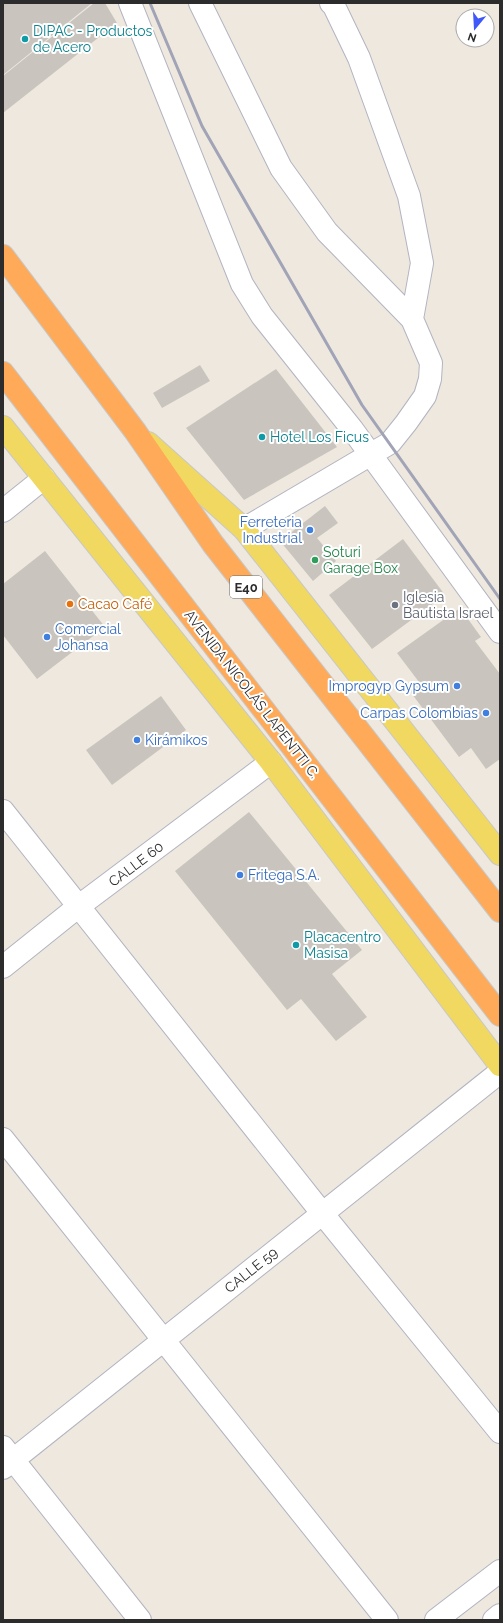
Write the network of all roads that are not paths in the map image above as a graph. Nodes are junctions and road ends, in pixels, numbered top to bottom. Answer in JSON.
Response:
{"nodes":[{"id":1,"x":130,"y":3,"type":"edge"},
{"id":2,"x":200,"y":3,"type":"edge"},
{"id":3,"x":331,"y":3,"type":"edge"},
{"id":4,"x":3,"y":256,"type":"edge"},
{"id":5,"x":412,"y":319,"type":"junction"},
{"id":6,"x":3,"y":373,"type":"edge"},
{"id":7,"x":135,"y":431,"type":"junction"},
{"id":8,"x":6,"y":438,"type":"edge"},
{"id":9,"x":371,"y":455,"type":"junction"},
{"id":10,"x":44,"y":478,"type":"junction"},
{"id":11,"x":3,"y":511,"type":"edge"},
{"id":12,"x":244,"y":529,"type":"junction"},
{"id":13,"x":500,"y":632,"type":"edge"},
{"id":14,"x":271,"y":762,"type":"junction"},
{"id":15,"x":3,"y":811,"type":"edge"},
{"id":16,"x":500,"y":854,"type":"edge"},
{"id":17,"x":79,"y":906,"type":"junction"},
{"id":18,"x":500,"y":911,"type":"edge"},
{"id":19,"x":3,"y":968,"type":"edge"},
{"id":20,"x":500,"y":1015,"type":"edge"},
{"id":21,"x":500,"y":1065,"type":"edge"},
{"id":22,"x":500,"y":1072,"type":"edge"},
{"id":23,"x":3,"y":1139,"type":"edge"},
{"id":24,"x":322,"y":1213,"type":"junction"},
{"id":25,"x":163,"y":1340,"type":"junction"},
{"id":26,"x":500,"y":1432,"type":"edge"},
{"id":27,"x":6,"y":1458,"type":"edge"},
{"id":28,"x":500,"y":1571,"type":"edge"},
{"id":29,"x":500,"y":1615,"type":"edge"},
{"id":30,"x":140,"y":1620,"type":"edge"},
{"id":31,"x":387,"y":1620,"type":"edge"},
{"id":32,"x":436,"y":1620,"type":"edge"},
{"id":33,"x":494,"y":1620,"type":"edge"}],
"edges":[{"from":1,"to":9,"type":"street"},
{"from":2,"to":5,"type":"street"},
{"from":3,"to":5,"type":"street"},
{"from":4,"to":7,"type":"highway","number":"E40"},
{"from":5,"to":9,"type":"street"},
{"from":6,"to":20,"type":"highway","name":"AVENIDA NICOLÁS LAPENTTI C."},
{"from":7,"to":12,"type":"main road","number":"E40"},
{"from":7,"to":18,"type":"highway","number":"E40"},
{"from":8,"to":10,"type":"main road","name":"AVENIDA NICOLÁS LAPENTTI C."},
{"from":9,"to":12,"type":"street"},
{"from":9,"to":13,"type":"street"},
{"from":10,"to":11,"type":"street"},
{"from":10,"to":14,"type":"main road","name":"AVENIDA NICOLÁS LAPENTTI C."},
{"from":12,"to":16,"type":"main road","number":"E40"},
{"from":14,"to":17,"type":"street","name":"CALLE 60"},
{"from":14,"to":21,"type":"main road","name":"AVENIDA NICOLÁS LAPENTTI C."},
{"from":15,"to":17,"type":"street"},
{"from":17,"to":19,"type":"street","name":"CALLE 60"},
{"from":17,"to":24,"type":"street"},
{"from":22,"to":24,"type":"street","name":"CALLE 59"},
{"from":23,"to":25,"type":"street"},
{"from":24,"to":25,"type":"street","name":"CALLE 59"},
{"from":24,"to":26,"type":"street"},
{"from":25,"to":27,"type":"street","name":"CALLE 59"},
{"from":25,"to":31,"type":"street"},
{"from":27,"to":30,"type":"street"},
{"from":28,"to":32,"type":"street"},
{"from":29,"to":33,"type":"street"}]}
